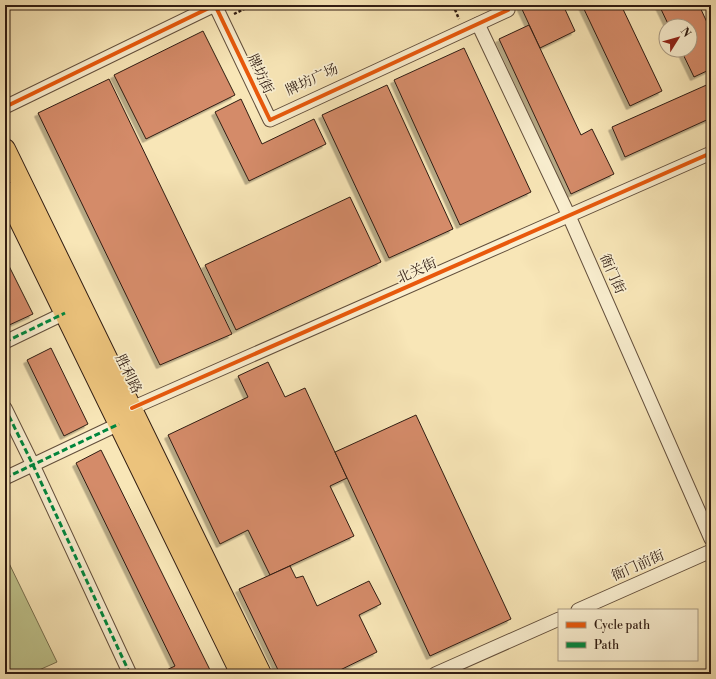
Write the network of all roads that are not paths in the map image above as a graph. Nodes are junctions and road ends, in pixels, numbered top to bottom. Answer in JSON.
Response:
{"nodes":[{"id":1,"x":505,"y":5,"type":"edge"},
{"id":2,"x":478,"y":24,"type":"junction"},
{"id":3,"x":5,"y":107,"type":"edge"},
{"id":4,"x":5,"y":149,"type":"edge"},
{"id":5,"x":711,"y":153,"type":"edge"},
{"id":6,"x":5,"y":191,"type":"edge"},
{"id":7,"x":569,"y":216,"type":"junction"},
{"id":8,"x":65,"y":313,"type":"junction"},
{"id":9,"x":5,"y":342,"type":"edge"},
{"id":10,"x":5,"y":408,"type":"edge"},
{"id":11,"x":132,"y":408,"type":"junction"},
{"id":12,"x":119,"y":424,"type":"junction"},
{"id":13,"x":33,"y":465,"type":"junction"},
{"id":14,"x":5,"y":478,"type":"edge"},
{"id":15,"x":711,"y":539,"type":"edge"},
{"id":16,"x":711,"y":551,"type":"edge"},
{"id":17,"x":580,"y":609,"type":"edge"},
{"id":18,"x":558,"y":618,"type":"edge"},
{"id":19,"x":130,"y":674,"type":"edge"},
{"id":20,"x":241,"y":674,"type":"edge"},
{"id":21,"x":262,"y":674,"type":"edge"},
{"id":22,"x":435,"y":674,"type":"edge"}],
"edges":[{"from":1,"to":2,"type":"street","name":"牌坊街"},
{"from":2,"to":3,"type":"street","name":"牌坊街"},
{"from":2,"to":7,"type":"street","name":"衙门街"},
{"from":4,"to":11,"type":"main road","name":"胜利路"},
{"from":5,"to":7,"type":"street","name":"北关街"},
{"from":6,"to":8,"type":"main road"},
{"from":7,"to":11,"type":"street","name":"北关街"},
{"from":7,"to":15,"type":"street","name":"衙门街"},
{"from":8,"to":9,"type":"street"},
{"from":8,"to":12,"type":"main road"},
{"from":10,"to":13,"type":"street"},
{"from":11,"to":21,"type":"main road","name":"胜利路"},
{"from":12,"to":13,"type":"street"},
{"from":12,"to":20,"type":"main road"},
{"from":13,"to":14,"type":"street"},
{"from":13,"to":19,"type":"street"},
{"from":16,"to":17,"type":"street","name":"衙门前街"},
{"from":18,"to":22,"type":"street"}]}
